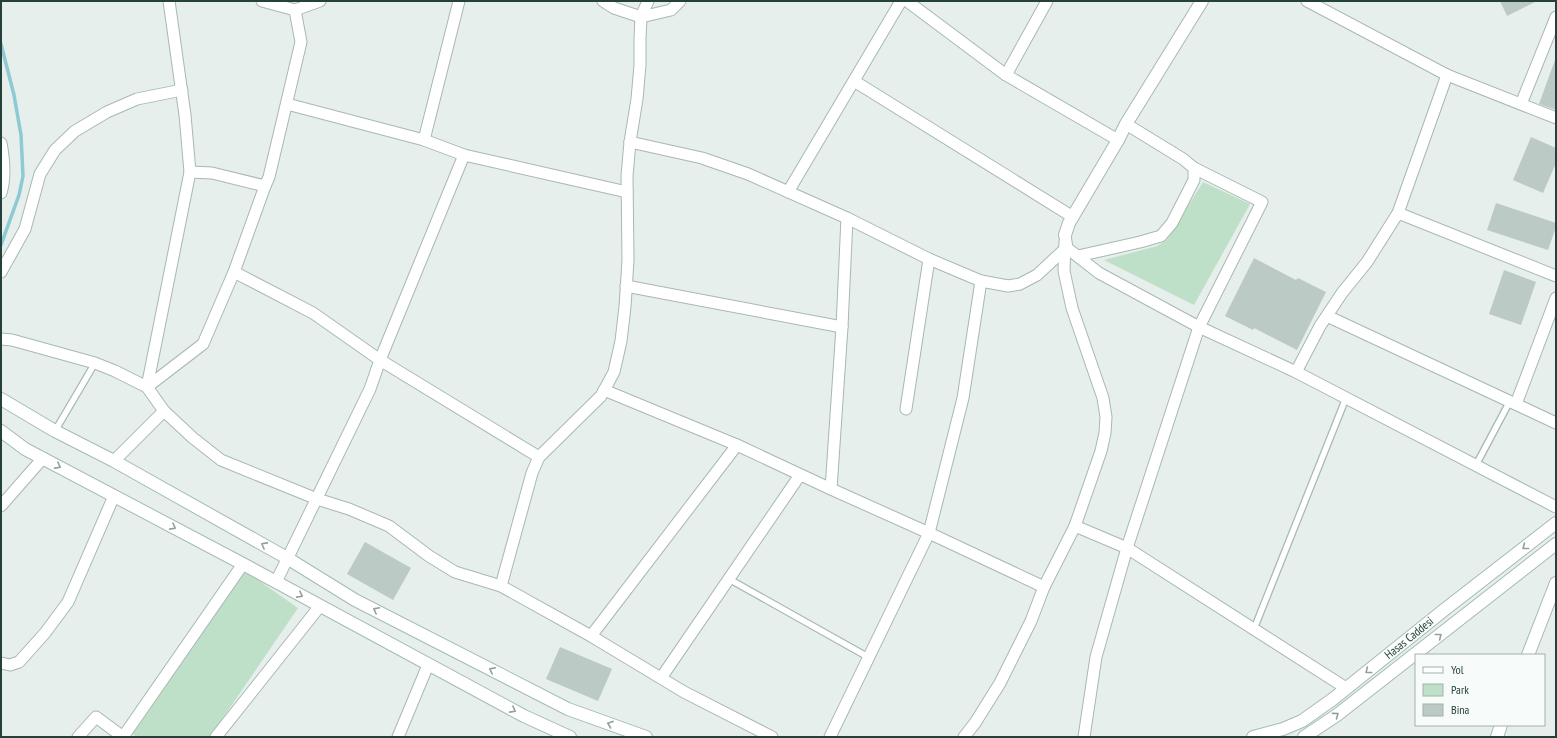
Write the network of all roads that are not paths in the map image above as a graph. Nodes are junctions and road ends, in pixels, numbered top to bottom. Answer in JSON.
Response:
{"nodes":[{"id":1,"x":169,"y":1,"type":"edge"},
{"id":2,"x":262,"y":1,"type":"edge"},
{"id":3,"x":320,"y":1,"type":"edge"},
{"id":4,"x":459,"y":1,"type":"edge"},
{"id":5,"x":603,"y":1,"type":"edge"},
{"id":6,"x":648,"y":1,"type":"edge"},
{"id":7,"x":680,"y":1,"type":"edge"},
{"id":8,"x":901,"y":1,"type":"edge"},
{"id":9,"x":907,"y":1,"type":"edge"},
{"id":10,"x":1046,"y":1,"type":"edge"},
{"id":11,"x":1202,"y":1,"type":"edge"},
{"id":12,"x":1307,"y":1,"type":"edge"},
{"id":13,"x":295,"y":10,"type":"junction"},
{"id":14,"x":641,"y":17,"type":"junction"},
{"id":15,"x":1556,"y":17,"type":"edge"},
{"id":16,"x":1006,"y":75,"type":"junction"},
{"id":17,"x":1447,"y":75,"type":"junction"},
{"id":18,"x":854,"y":81,"type":"junction"},
{"id":19,"x":182,"y":90,"type":"junction"},
{"id":20,"x":287,"y":104,"type":"junction"},
{"id":21,"x":1521,"y":104,"type":"junction"},
{"id":22,"x":1556,"y":118,"type":"edge"},
{"id":23,"x":1126,"y":124,"type":"junction"},
{"id":24,"x":424,"y":140,"type":"junction"},
{"id":25,"x":1118,"y":140,"type":"junction"},
{"id":26,"x":630,"y":142,"type":"junction"},
{"id":27,"x":1,"y":143,"type":"edge"},
{"id":28,"x":464,"y":155,"type":"junction"},
{"id":29,"x":1194,"y":168,"type":"junction"},
{"id":30,"x":190,"y":172,"type":"junction"},
{"id":31,"x":264,"y":186,"type":"junction"},
{"id":32,"x":2,"y":187,"type":"edge"},
{"id":33,"x":627,"y":192,"type":"junction"},
{"id":34,"x":788,"y":192,"type":"junction"},
{"id":35,"x":1398,"y":213,"type":"junction"},
{"id":36,"x":1072,"y":217,"type":"junction"},
{"id":37,"x":847,"y":218,"type":"junction"},
{"id":38,"x":1065,"y":235,"type":"junction"},
{"id":39,"x":1065,"y":250,"type":"junction"},
{"id":40,"x":1078,"y":256,"type":"junction"},
{"id":41,"x":929,"y":259,"type":"junction"},
{"id":42,"x":1,"y":272,"type":"edge"},
{"id":43,"x":234,"y":272,"type":"junction"},
{"id":44,"x":1556,"y":276,"type":"edge"},
{"id":45,"x":981,"y":281,"type":"junction"},
{"id":46,"x":626,"y":286,"type":"junction"},
{"id":47,"x":1556,"y":298,"type":"edge"},
{"id":48,"x":1327,"y":316,"type":"junction"},
{"id":49,"x":842,"y":327,"type":"junction"},
{"id":50,"x":1199,"y":327,"type":"junction"},
{"id":51,"x":1,"y":339,"type":"edge"},
{"id":52,"x":380,"y":360,"type":"junction"},
{"id":53,"x":94,"y":363,"type":"junction"},
{"id":54,"x":1296,"y":372,"type":"junction"},
{"id":55,"x":147,"y":387,"type":"junction"},
{"id":56,"x":604,"y":390,"type":"junction"},
{"id":57,"x":1346,"y":398,"type":"junction"},
{"id":58,"x":1,"y":399,"type":"edge"},
{"id":59,"x":1513,"y":403,"type":"junction"},
{"id":60,"x":906,"y":409,"type":"dead end"},
{"id":61,"x":164,"y":411,"type":"junction"},
{"id":62,"x":1556,"y":423,"type":"edge"},
{"id":63,"x":55,"y":431,"type":"junction"},
{"id":64,"x":1,"y":432,"type":"edge"},
{"id":65,"x":737,"y":445,"type":"junction"},
{"id":66,"x":539,"y":457,"type":"junction"},
{"id":67,"x":43,"y":458,"type":"junction"},
{"id":68,"x":114,"y":461,"type":"junction"},
{"id":69,"x":1476,"y":465,"type":"junction"},
{"id":70,"x":800,"y":475,"type":"junction"},
{"id":71,"x":831,"y":489,"type":"junction"},
{"id":72,"x":114,"y":496,"type":"junction"},
{"id":73,"x":317,"y":499,"type":"junction"},
{"id":74,"x":1,"y":506,"type":"edge"},
{"id":75,"x":1556,"y":507,"type":"edge"},
{"id":76,"x":1556,"y":524,"type":"edge"},
{"id":77,"x":1075,"y":526,"type":"junction"},
{"id":78,"x":929,"y":533,"type":"junction"},
{"id":79,"x":1556,"y":544,"type":"edge"},
{"id":80,"x":1126,"y":548,"type":"junction"},
{"id":81,"x":287,"y":558,"type":"junction"},
{"id":82,"x":243,"y":564,"type":"junction"},
{"id":83,"x":729,"y":579,"type":"junction"},
{"id":84,"x":276,"y":582,"type":"junction"},
{"id":85,"x":1556,"y":583,"type":"edge"},
{"id":86,"x":501,"y":586,"type":"junction"},
{"id":87,"x":1044,"y":587,"type":"junction"},
{"id":88,"x":320,"y":606,"type":"junction"},
{"id":89,"x":1254,"y":629,"type":"junction"},
{"id":90,"x":591,"y":636,"type":"junction"},
{"id":91,"x":1528,"y":654,"type":"edge"},
{"id":92,"x":868,"y":657,"type":"junction"},
{"id":93,"x":1,"y":663,"type":"edge"},
{"id":94,"x":428,"y":665,"type":"junction"},
{"id":95,"x":661,"y":678,"type":"junction"},
{"id":96,"x":1346,"y":688,"type":"junction"},
{"id":97,"x":1501,"y":726,"type":"edge"},
{"id":98,"x":966,"y":735,"type":"edge"},
{"id":99,"x":401,"y":736,"type":"edge"},
{"id":100,"x":78,"y":737,"type":"edge"},
{"id":101,"x":123,"y":737,"type":"edge"},
{"id":102,"x":216,"y":737,"type":"edge"},
{"id":103,"x":570,"y":737,"type":"edge"},
{"id":104,"x":646,"y":737,"type":"edge"},
{"id":105,"x":772,"y":737,"type":"edge"},
{"id":106,"x":830,"y":737,"type":"edge"},
{"id":107,"x":1084,"y":737,"type":"edge"},
{"id":108,"x":1253,"y":737,"type":"edge"},
{"id":109,"x":1304,"y":737,"type":"edge"},
{"id":110,"x":1497,"y":737,"type":"edge"}],
"edges":[{"from":1,"to":19,"type":"street"},
{"from":2,"to":13,"type":"street"},
{"from":3,"to":13,"type":"street"},
{"from":4,"to":24,"type":"street"},
{"from":5,"to":14,"type":"street"},
{"from":6,"to":14,"type":"street"},
{"from":7,"to":14,"type":"street"},
{"from":8,"to":18,"type":"street"},
{"from":9,"to":16,"type":"street"},
{"from":10,"to":16,"type":"street"},
{"from":11,"to":23,"type":"main road"},
{"from":12,"to":17,"type":"street"},
{"from":13,"to":20,"type":"street"},
{"from":14,"to":26,"type":"street"},
{"from":15,"to":21,"type":"street"},
{"from":16,"to":25,"type":"street"},
{"from":17,"to":21,"type":"street"},
{"from":17,"to":35,"type":"street"},
{"from":18,"to":34,"type":"street"},
{"from":18,"to":36,"type":"street"},
{"from":19,"to":30,"type":"street"},
{"from":19,"to":42,"type":"street"},
{"from":20,"to":24,"type":"street"},
{"from":20,"to":31,"type":"street"},
{"from":21,"to":22,"type":"street"},
{"from":23,"to":25,"type":"main road"},
{"from":23,"to":29,"type":"street"},
{"from":24,"to":28,"type":"street"},
{"from":25,"to":36,"type":"main road"},
{"from":26,"to":33,"type":"street"},
{"from":26,"to":34,"type":"street"},
{"from":27,"to":32,"type":"street"},
{"from":28,"to":33,"type":"street"},
{"from":28,"to":52,"type":"street"},
{"from":29,"to":40,"type":"street"},
{"from":29,"to":50,"type":"street"},
{"from":30,"to":31,"type":"street"},
{"from":30,"to":55,"type":"street"},
{"from":31,"to":43,"type":"street"},
{"from":33,"to":46,"type":"street"},
{"from":34,"to":37,"type":"street"},
{"from":35,"to":44,"type":"street"},
{"from":35,"to":48,"type":"street"},
{"from":36,"to":38,"type":"main road"},
{"from":37,"to":41,"type":"street"},
{"from":37,"to":49,"type":"street"},
{"from":38,"to":39,"type":"street"},
{"from":38,"to":40,"type":"street"},
{"from":39,"to":45,"type":"street"},
{"from":39,"to":77,"type":"street"},
{"from":40,"to":50,"type":"street"},
{"from":41,"to":45,"type":"street"},
{"from":41,"to":60,"type":"street"},
{"from":43,"to":52,"type":"street"},
{"from":43,"to":55,"type":"street"},
{"from":45,"to":78,"type":"street"},
{"from":46,"to":49,"type":"street"},
{"from":46,"to":56,"type":"street"},
{"from":47,"to":59,"type":"street"},
{"from":48,"to":54,"type":"street"},
{"from":48,"to":59,"type":"street"},
{"from":49,"to":71,"type":"street"},
{"from":50,"to":54,"type":"street"},
{"from":50,"to":80,"type":"street"},
{"from":51,"to":53,"type":"street"},
{"from":52,"to":66,"type":"street"},
{"from":52,"to":73,"type":"street"},
{"from":53,"to":55,"type":"street"},
{"from":53,"to":63,"type":"lane"},
{"from":54,"to":57,"type":"street"},
{"from":55,"to":61,"type":"street"},
{"from":56,"to":65,"type":"street"},
{"from":56,"to":66,"type":"street"},
{"from":57,"to":69,"type":"street"},
{"from":57,"to":89,"type":"lane"},
{"from":58,"to":63,"type":"main road"},
{"from":59,"to":62,"type":"street"},
{"from":59,"to":69,"type":"lane"},
{"from":61,"to":68,"type":"street"},
{"from":61,"to":73,"type":"street"},
{"from":63,"to":68,"type":"main road"},
{"from":64,"to":67,"type":"main road"},
{"from":65,"to":70,"type":"street"},
{"from":65,"to":90,"type":"street"},
{"from":66,"to":86,"type":"street"},
{"from":67,"to":72,"type":"main road","one_way":true},
{"from":67,"to":74,"type":"street"},
{"from":81,"to":68,"type":"main road","one_way":true},
{"from":69,"to":75,"type":"street"},
{"from":70,"to":71,"type":"street"},
{"from":70,"to":83,"type":"street"},
{"from":71,"to":78,"type":"street"},
{"from":72,"to":82,"type":"main road","one_way":true},
{"from":72,"to":93,"type":"street"},
{"from":73,"to":81,"type":"street"},
{"from":73,"to":86,"type":"street"},
{"from":76,"to":96,"type":"main road","name":"Hasas Caddesi","one_way":true},
{"from":77,"to":80,"type":"street"},
{"from":77,"to":87,"type":"street"},
{"from":78,"to":87,"type":"street"},
{"from":78,"to":92,"type":"street"},
{"from":109,"to":79,"type":"main road","name":"Hasas Caddesi","one_way":true},
{"from":80,"to":89,"type":"street"},
{"from":80,"to":107,"type":"street"},
{"from":81,"to":84,"type":"street"},
{"from":104,"to":81,"type":"main road","one_way":true},
{"from":82,"to":84,"type":"main road"},
{"from":82,"to":101,"type":"street"},
{"from":83,"to":92,"type":"lane"},
{"from":83,"to":95,"type":"street"},
{"from":84,"to":88,"type":"main road","one_way":true},
{"from":85,"to":91,"type":"main road"},
{"from":86,"to":90,"type":"street"},
{"from":87,"to":98,"type":"street"},
{"from":88,"to":94,"type":"main road"},
{"from":88,"to":102,"type":"street"},
{"from":89,"to":96,"type":"street"},
{"from":90,"to":95,"type":"street"},
{"from":92,"to":106,"type":"street"},
{"from":94,"to":99,"type":"street"},
{"from":94,"to":103,"type":"main road","one_way":true},
{"from":95,"to":105,"type":"street"},
{"from":96,"to":108,"type":"main road","name":"Hasas Caddesi"},
{"from":97,"to":110,"type":"main road"},
{"from":100,"to":101,"type":"street"}]}
